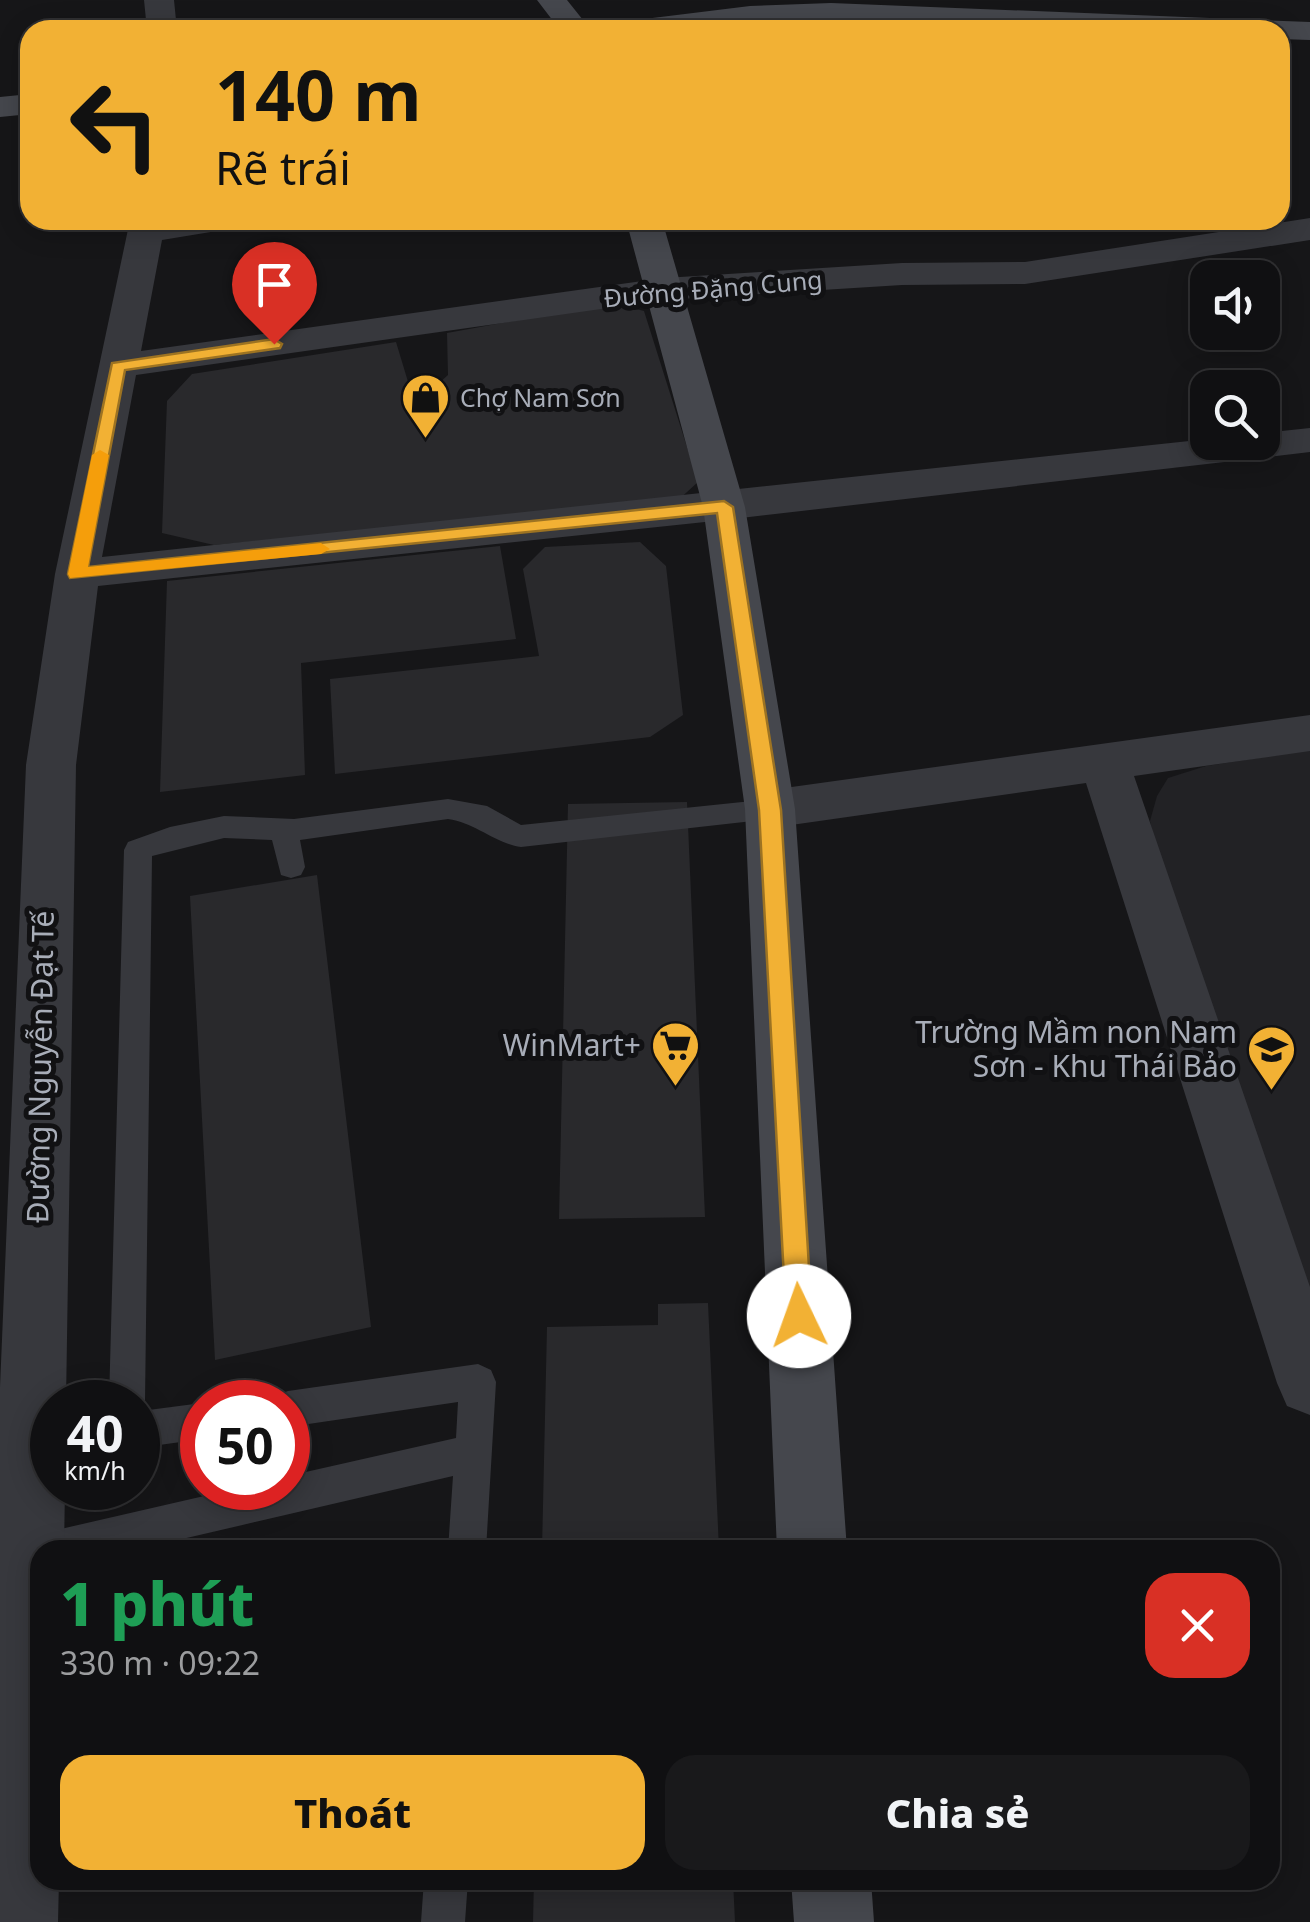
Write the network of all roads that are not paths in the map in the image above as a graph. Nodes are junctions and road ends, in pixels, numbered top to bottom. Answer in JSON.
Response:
{"nodes":[{"id":1,"x":552,"y":0,"type":"edge"},
{"id":2,"x":568,"y":20,"type":"edge"},
{"id":3,"x":715,"y":20,"type":"edge"},
{"id":4,"x":997,"y":20,"type":"edge"},
{"id":5,"x":1310,"y":228,"type":"edge"},
{"id":6,"x":146,"y":230,"type":"edge"},
{"id":7,"x":647,"y":230,"type":"edge"},
{"id":8,"x":664,"y":289,"type":"junction"},
{"id":9,"x":118,"y":366,"type":"junction"},
{"id":10,"x":1310,"y":440,"type":"edge"},
{"id":11,"x":724,"y":507,"type":"junction"},
{"id":12,"x":77,"y":574,"type":"junction"},
{"id":13,"x":1310,"y":733,"type":"edge"},
{"id":14,"x":1106,"y":763,"type":"junction"},
{"id":15,"x":770,"y":810,"type":"junction"},
{"id":16,"x":284,"y":829,"type":"junction"},
{"id":17,"x":23,"y":864,"type":"edge"},
{"id":18,"x":291,"y":867,"type":"dead end"},
{"id":19,"x":127,"y":1380,"type":"edge"},
{"id":20,"x":1310,"y":1383,"type":"edge"},
{"id":21,"x":310,"y":1406,"type":"edge"},
{"id":22,"x":474,"y":1452,"type":"junction"},
{"id":23,"x":41,"y":1540,"type":"edge"},
{"id":24,"x":97,"y":1540,"type":"edge"},
{"id":25,"x":469,"y":1540,"type":"edge"},
{"id":26,"x":811,"y":1540,"type":"edge"},
{"id":27,"x":30,"y":1729,"type":"edge"},
{"id":28,"x":445,"y":1890,"type":"edge"},
{"id":29,"x":832,"y":1890,"type":"edge"},
{"id":30,"x":18,"y":1922,"type":"edge"},
{"id":31,"x":443,"y":1922,"type":"edge"},
{"id":32,"x":834,"y":1922,"type":"edge"}],
"edges":[{"from":1,"to":2,"type":"main road"},
{"from":3,"to":4,"type":"main road"},
{"from":5,"to":8,"type":"street","name":"Đường Đặng Cung"},
{"from":6,"to":9,"type":"street","name":"Đường Nguyễn Đạt Tế"},
{"from":7,"to":8,"type":"main road"},
{"from":8,"to":9,"type":"street","name":"Đường Đặng Cung"},
{"from":8,"to":11,"type":"main road"},
{"from":9,"to":12,"type":"street","name":"Đường Nguyễn Đạt Tế"},
{"from":10,"to":11,"type":"street"},
{"from":11,"to":12,"type":"street"},
{"from":11,"to":15,"type":"main road"},
{"from":12,"to":17,"type":"street","name":"Đường Nguyễn Đạt Tế"},
{"from":13,"to":14,"type":"street"},
{"from":14,"to":15,"type":"street"},
{"from":14,"to":20,"type":"street"},
{"from":15,"to":16,"type":"lane"},
{"from":15,"to":26,"type":"main road"},
{"from":16,"to":18,"type":"lane"},
{"from":16,"to":19,"type":"lane"},
{"from":17,"to":23,"type":"street","name":"Đường Nguyễn Đạt Tế"},
{"from":21,"to":22,"type":"lane"},
{"from":22,"to":24,"type":"lane"},
{"from":22,"to":25,"type":"lane"},
{"from":27,"to":30,"type":"street","name":"Đường Nguyễn Đạt Tế"},
{"from":28,"to":31,"type":"lane"},
{"from":29,"to":32,"type":"main road"}]}
